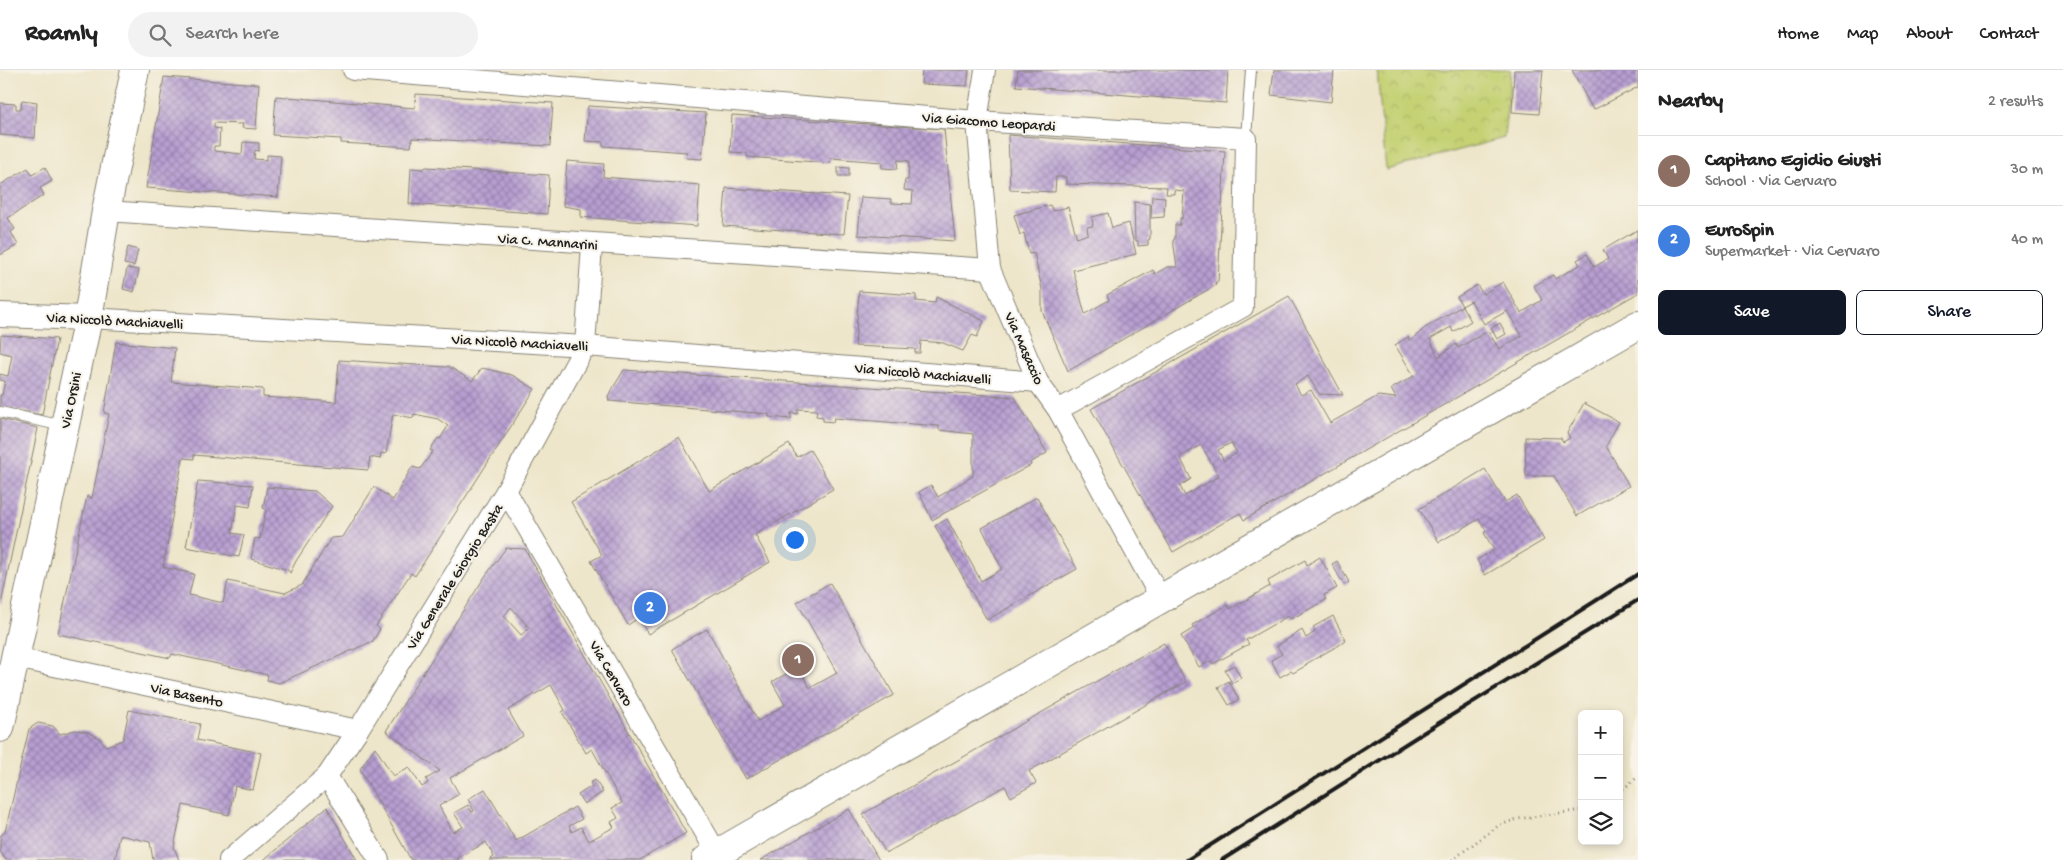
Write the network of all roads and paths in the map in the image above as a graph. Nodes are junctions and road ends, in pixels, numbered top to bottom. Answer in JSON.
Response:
{"nodes":[{"id":1,"x":135,"y":70,"type":"edge"},
{"id":2,"x":353,"y":70,"type":"edge"},
{"id":3,"x":985,"y":70,"type":"edge"},
{"id":4,"x":1251,"y":70,"type":"edge"},
{"id":5,"x":977,"y":121,"type":"junction"},
{"id":6,"x":1246,"y":138,"type":"junction"},
{"id":7,"x":106,"y":212,"type":"junction"},
{"id":8,"x":592,"y":244,"type":"junction"},
{"id":9,"x":990,"y":269,"type":"junction"},
{"id":10,"x":0,"y":315,"type":"edge"},
{"id":11,"x":88,"y":318,"type":"junction"},
{"id":12,"x":1638,"y":324,"type":"edge"},
{"id":13,"x":585,"y":346,"type":"junction"},
{"id":14,"x":1038,"y":382,"type":"junction"},
{"id":15,"x":1058,"y":410,"type":"junction"},
{"id":16,"x":0,"y":412,"type":"edge"},
{"id":17,"x":65,"y":426,"type":"junction"},
{"id":18,"x":506,"y":491,"type":"junction"},
{"id":19,"x":1161,"y":599,"type":"junction"},
{"id":20,"x":16,"y":658,"type":"junction"},
{"id":21,"x":0,"y":728,"type":"edge"},
{"id":22,"x":358,"y":730,"type":"junction"},
{"id":23,"x":327,"y":776,"type":"junction"},
{"id":24,"x":1638,"y":776,"type":"edge"},
{"id":25,"x":1623,"y":789,"type":"edge"},
{"id":26,"x":1578,"y":811,"type":"edge"},
{"id":27,"x":715,"y":858,"type":"edge"},
{"id":28,"x":229,"y":860,"type":"edge"},
{"id":29,"x":380,"y":860,"type":"edge"},
{"id":30,"x":1452,"y":860,"type":"edge"}],
"edges":[{"from":1,"to":7,"type":"main road","name":"Via Orsini"},
{"from":2,"to":5,"type":"street","name":"Via Giacomo Leopardi"},
{"from":3,"to":5,"type":"street","name":"Via Masaccio"},
{"from":4,"to":6,"type":"lane"},
{"from":5,"to":6,"type":"street","name":"Via Giacomo Leopardi"},
{"from":5,"to":9,"type":"street","name":"Via Masaccio"},
{"from":6,"to":15,"type":"street"},
{"from":7,"to":8,"type":"street","name":"Via C. Mannarini"},
{"from":7,"to":11,"type":"main road","name":"Via Orsini"},
{"from":8,"to":9,"type":"street","name":"Via C. Mannarini"},
{"from":8,"to":13,"type":"street","name":"Via Generale Giorgio Basta"},
{"from":9,"to":14,"type":"street","name":"Via Masaccio"},
{"from":10,"to":11,"type":"street","name":"Via Niccolò Machiavelli"},
{"from":11,"to":13,"type":"street","name":"Via Niccolò Machiavelli"},
{"from":11,"to":17,"type":"main road","name":"Via Orsini"},
{"from":12,"to":19,"type":"main road"},
{"from":13,"to":14,"type":"street","name":"Via Niccolò Machiavelli"},
{"from":13,"to":18,"type":"street","name":"Via Generale Giorgio Basta"},
{"from":14,"to":15,"type":"street","name":"Via Masaccio"},
{"from":15,"to":19,"type":"street","name":"Via Masaccio"},
{"from":16,"to":17,"type":"lane"},
{"from":17,"to":20,"type":"main road","name":"Via Orsini"},
{"from":18,"to":22,"type":"street","name":"Via Generale Giorgio Basta"},
{"from":18,"to":27,"type":"street","name":"Via Cervaro"},
{"from":19,"to":27,"type":"main road"},
{"from":20,"to":21,"type":"main road","name":"Via Orsini"},
{"from":20,"to":22,"type":"street","name":"Via Basento"},
{"from":22,"to":23,"type":"street","name":"Via Generale Giorgio Basta"},
{"from":23,"to":28,"type":"street","name":"Via Generale Giorgio Basta"},
{"from":23,"to":29,"type":"street"},
{"from":24,"to":25,"type":"path"},
{"from":26,"to":30,"type":"path"}]}
